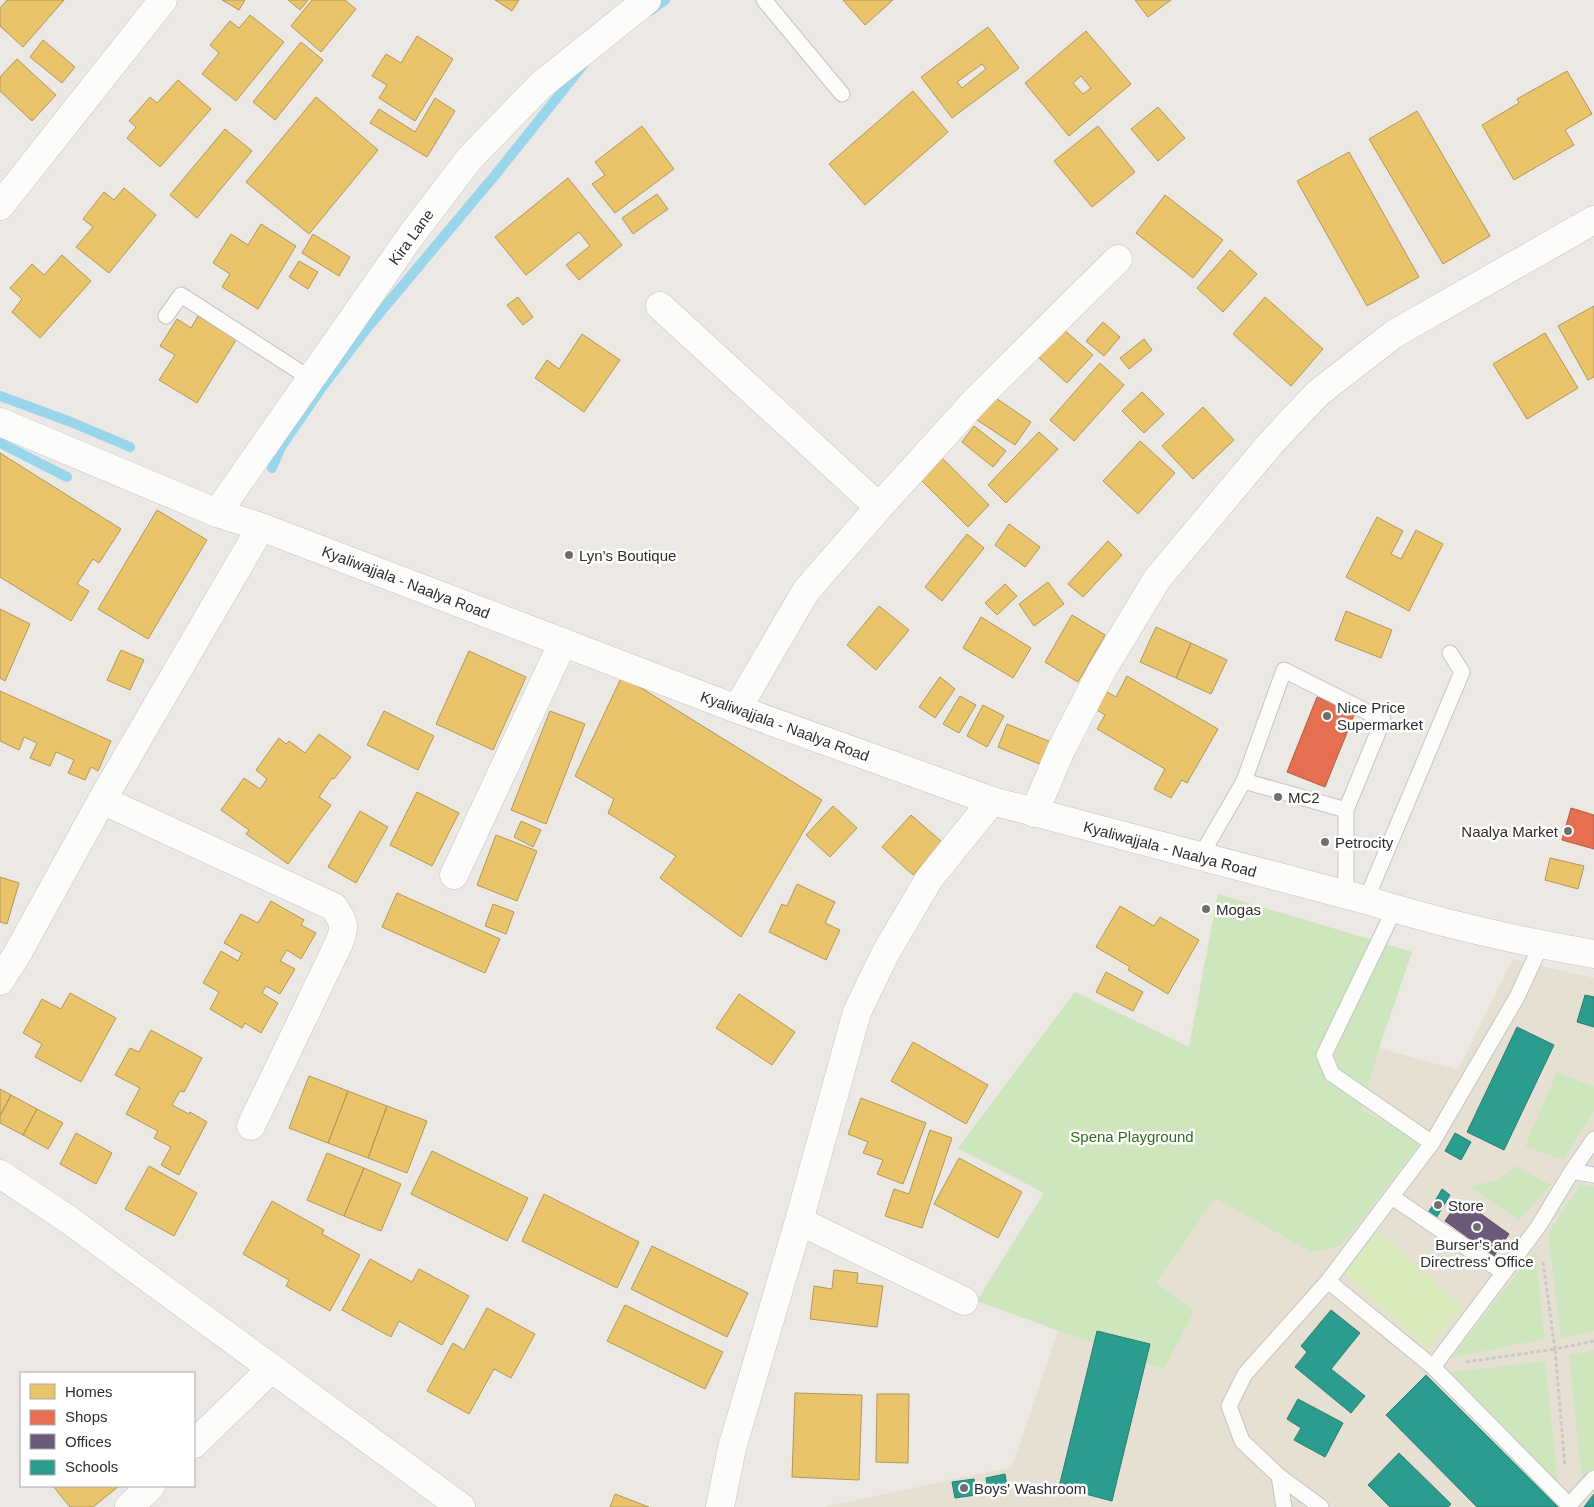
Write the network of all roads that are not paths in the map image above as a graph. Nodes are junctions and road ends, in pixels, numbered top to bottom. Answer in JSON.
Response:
{"nodes":[{"id":1,"x":163,"y":0,"type":"edge"},
{"id":2,"x":647,"y":0,"type":"edge"},
{"id":3,"x":764,"y":0,"type":"edge"},
{"id":4,"x":842,"y":94,"type":"dead end"},
{"id":5,"x":0,"y":206,"type":"edge"},
{"id":6,"x":1594,"y":220,"type":"edge"},
{"id":7,"x":1118,"y":258,"type":"dead end"},
{"id":8,"x":660,"y":306,"type":"dead end"},
{"id":9,"x":166,"y":316,"type":"dead end"},
{"id":10,"x":311,"y":379,"type":"junction"},
{"id":11,"x":0,"y":422,"type":"edge"},
{"id":12,"x":879,"y":507,"type":"junction"},
{"id":13,"x":218,"y":512,"type":"junction"},
{"id":14,"x":261,"y":527,"type":"junction"},
{"id":15,"x":563,"y":642,"type":"junction"},
{"id":16,"x":1450,"y":653,"type":"dead end"},
{"id":17,"x":737,"y":708,"type":"junction"},
{"id":18,"x":1244,"y":781,"type":"junction"},
{"id":19,"x":102,"y":800,"type":"junction"},
{"id":20,"x":992,"y":801,"type":"junction"},
{"id":21,"x":1346,"y":810,"type":"junction"},
{"id":22,"x":1034,"y":813,"type":"junction"},
{"id":23,"x":1200,"y":856,"type":"junction"},
{"id":24,"x":454,"y":875,"type":"dead end"},
{"id":25,"x":1356,"y":897,"type":"junction"},
{"id":26,"x":1395,"y":908,"type":"junction"},
{"id":27,"x":1541,"y":945,"type":"junction"},
{"id":28,"x":1594,"y":954,"type":"edge"},
{"id":29,"x":0,"y":981,"type":"edge"},
{"id":30,"x":251,"y":1126,"type":"dead end"},
{"id":31,"x":1594,"y":1139,"type":"edge"},
{"id":32,"x":1432,"y":1143,"type":"junction"},
{"id":33,"x":1572,"y":1171,"type":"junction"},
{"id":34,"x":0,"y":1174,"type":"edge"},
{"id":35,"x":1594,"y":1175,"type":"edge"},
{"id":36,"x":1392,"y":1196,"type":"junction"},
{"id":37,"x":799,"y":1221,"type":"junction"},
{"id":38,"x":1504,"y":1273,"type":"junction"},
{"id":39,"x":1328,"y":1281,"type":"junction"},
{"id":40,"x":964,"y":1301,"type":"dead end"},
{"id":41,"x":1433,"y":1367,"type":"junction"},
{"id":42,"x":272,"y":1368,"type":"junction"},
{"id":43,"x":195,"y":1443,"type":"edge"},
{"id":44,"x":1279,"y":1476,"type":"junction"},
{"id":45,"x":1594,"y":1478,"type":"edge"},
{"id":46,"x":150,"y":1487,"type":"edge"},
{"id":47,"x":1568,"y":1506,"type":"edge"},
{"id":48,"x":129,"y":1507,"type":"edge"},
{"id":49,"x":461,"y":1507,"type":"edge"},
{"id":50,"x":720,"y":1507,"type":"edge"},
{"id":51,"x":1284,"y":1507,"type":"edge"},
{"id":52,"x":1321,"y":1507,"type":"edge"}],
"edges":[{"from":1,"to":5,"type":"street"},
{"from":2,"to":10,"type":"street","name":"Kira Lane"},
{"from":3,"to":4,"type":"lane"},
{"from":6,"to":22,"type":"street"},
{"from":7,"to":12,"type":"street"},
{"from":8,"to":12,"type":"street"},
{"from":9,"to":10,"type":"lane"},
{"from":10,"to":13,"type":"street","name":"Kira Lane"},
{"from":11,"to":13,"type":"street","name":"Kyaliwajjala - Naalya Road"},
{"from":12,"to":17,"type":"street"},
{"from":13,"to":14,"type":"street","name":"Kyaliwajjala - Naalya Road"},
{"from":14,"to":15,"type":"street","name":"Kyaliwajjala - Naalya Road"},
{"from":14,"to":19,"type":"street"},
{"from":15,"to":17,"type":"street","name":"Kyaliwajjala - Naalya Road"},
{"from":15,"to":24,"type":"street"},
{"from":16,"to":25,"type":"lane"},
{"from":17,"to":20,"type":"street","name":"Kyaliwajjala - Naalya Road"},
{"from":18,"to":21,"type":"lane"},
{"from":18,"to":21,"type":"lane"},
{"from":18,"to":23,"type":"lane"},
{"from":19,"to":29,"type":"street"},
{"from":19,"to":30,"type":"street"},
{"from":20,"to":22,"type":"street","name":"Kyaliwajjala - Naalya Road"},
{"from":20,"to":37,"type":"street"},
{"from":21,"to":25,"type":"lane"},
{"from":22,"to":23,"type":"street","name":"Kyaliwajjala - Naalya Road"},
{"from":23,"to":25,"type":"street","name":"Kyaliwajjala - Naalya Road"},
{"from":25,"to":26,"type":"street","name":"Kyaliwajjala - Naalya Road"},
{"from":26,"to":27,"type":"street","name":"Kyaliwajjala - Naalya Road"},
{"from":26,"to":32,"type":"lane"},
{"from":27,"to":28,"type":"street","name":"Kyaliwajjala - Naalya Road"},
{"from":27,"to":32,"type":"lane"},
{"from":31,"to":33,"type":"lane"},
{"from":32,"to":36,"type":"lane"},
{"from":33,"to":35,"type":"lane"},
{"from":33,"to":38,"type":"lane"},
{"from":34,"to":42,"type":"street"},
{"from":36,"to":38,"type":"lane"},
{"from":36,"to":39,"type":"lane"},
{"from":37,"to":40,"type":"street"},
{"from":37,"to":50,"type":"street"},
{"from":38,"to":41,"type":"lane"},
{"from":39,"to":41,"type":"lane"},
{"from":39,"to":44,"type":"lane"},
{"from":41,"to":47,"type":"lane"},
{"from":42,"to":43,"type":"street"},
{"from":42,"to":49,"type":"street"},
{"from":44,"to":51,"type":"lane"},
{"from":44,"to":52,"type":"lane"},
{"from":45,"to":47,"type":"lane"},
{"from":46,"to":48,"type":"street"}]}
